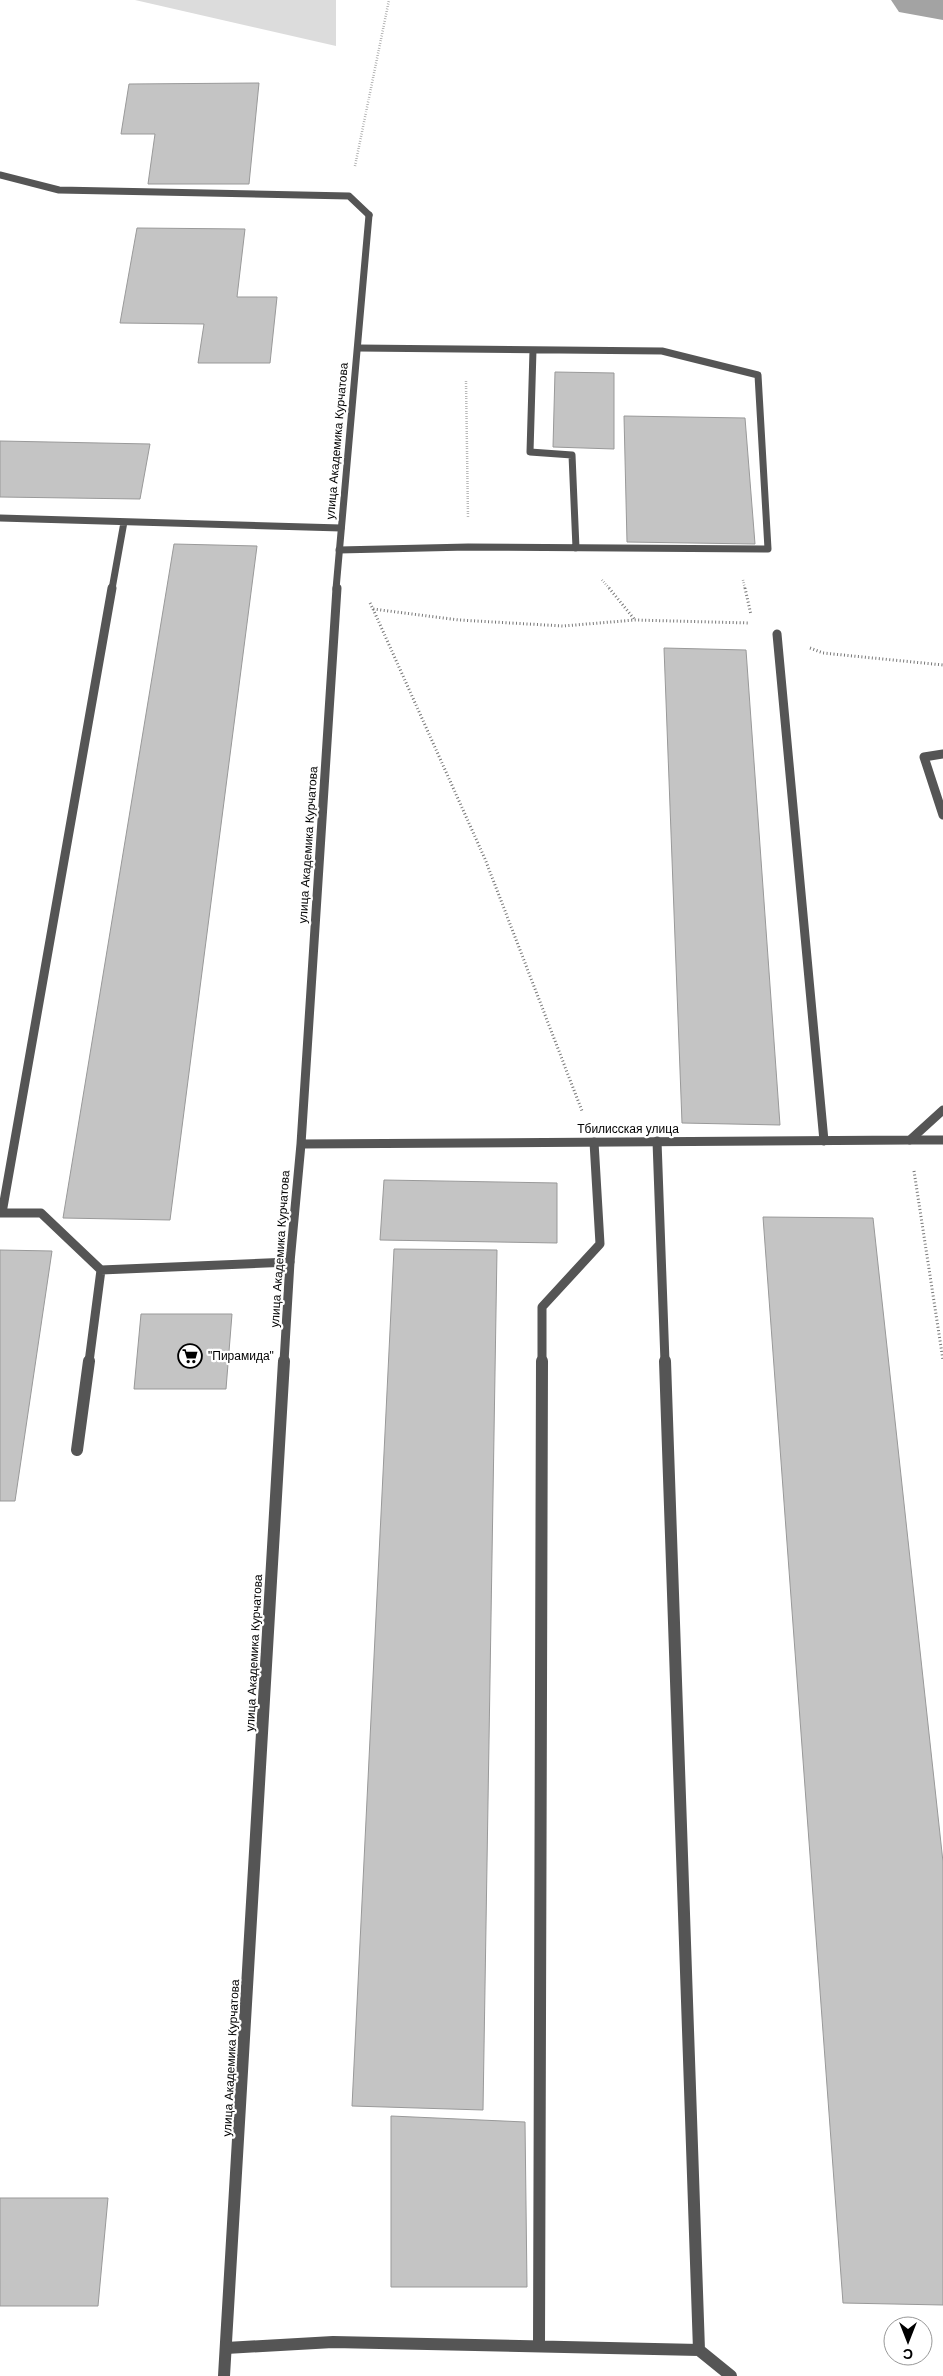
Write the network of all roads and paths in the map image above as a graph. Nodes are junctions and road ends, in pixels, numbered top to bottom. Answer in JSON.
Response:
{"nodes":[{"id":1,"x":389,"y":0,"type":"edge"},
{"id":2,"x":0,"y":175,"type":"edge"},
{"id":3,"x":349,"y":196,"type":"junction"},
{"id":4,"x":358,"y":348,"type":"junction"},
{"id":5,"x":466,"y":350,"type":"junction"},
{"id":6,"x":534,"y":350,"type":"junction"},
{"id":7,"x":0,"y":518,"type":"edge"},
{"id":8,"x":124,"y":522,"type":"junction"},
{"id":9,"x":342,"y":528,"type":"junction"},
{"id":10,"x":468,"y":548,"type":"junction"},
{"id":11,"x":576,"y":548,"type":"junction"},
{"id":12,"x":736,"y":548,"type":"junction"},
{"id":13,"x":339,"y":550,"type":"junction"},
{"id":14,"x":368,"y":601,"type":"dead end"},
{"id":15,"x":373,"y":610,"type":"junction"},
{"id":16,"x":635,"y":620,"type":"junction"},
{"id":17,"x":777,"y":634,"type":"joint"},
{"id":18,"x":943,"y":664,"type":"edge"},
{"id":19,"x":943,"y":754,"type":"edge"},
{"id":20,"x":943,"y":815,"type":"edge"},
{"id":21,"x":943,"y":1110,"type":"edge"},
{"id":22,"x":910,"y":1140,"type":"junction"},
{"id":23,"x":943,"y":1140,"type":"edge"},
{"id":24,"x":657,"y":1141,"type":"junction"},
{"id":25,"x":824,"y":1141,"type":"junction"},
{"id":26,"x":594,"y":1142,"type":"junction"},
{"id":27,"x":301,"y":1144,"type":"junction"},
{"id":28,"x":1,"y":1213,"type":"edge"},
{"id":29,"x":290,"y":1262,"type":"junction"},
{"id":30,"x":101,"y":1270,"type":"junction"},
{"id":31,"x":943,"y":1360,"type":"edge"},
{"id":32,"x":77,"y":1450,"type":"dead end"},
{"id":33,"x":539,"y":2346,"type":"junction"},
{"id":34,"x":226,"y":2348,"type":"junction"},
{"id":35,"x":699,"y":2350,"type":"junction"},
{"id":36,"x":224,"y":2376,"type":"edge"},
{"id":37,"x":731,"y":2376,"type":"edge"}],
"edges":[{"from":1,"to":3,"type":"path"},
{"from":2,"to":3,"type":"street"},
{"from":3,"to":4,"type":"street","name":"улица Академика Курчатова"},
{"from":4,"to":5,"type":"street"},
{"from":4,"to":9,"type":"street","name":"улица Академика Курчатова"},
{"from":5,"to":6,"type":"street"},
{"from":5,"to":10,"type":"path"},
{"from":6,"to":11,"type":"street"},
{"from":6,"to":12,"type":"street"},
{"from":7,"to":8,"type":"street"},
{"from":8,"to":9,"type":"street"},
{"from":8,"to":28,"type":"street"},
{"from":9,"to":13,"type":"street","name":"улица Академика Курчатова"},
{"from":10,"to":11,"type":"street"},
{"from":10,"to":13,"type":"street"},
{"from":11,"to":12,"type":"street"},
{"from":11,"to":16,"type":"path"},
{"from":12,"to":16,"type":"path"},
{"from":13,"to":27,"type":"street","name":"улица Академика Курчатова"},
{"from":14,"to":15,"type":"path"},
{"from":15,"to":16,"type":"path"},
{"from":15,"to":26,"type":"path"},
{"from":17,"to":18,"type":"path"},
{"from":17,"to":25,"type":"street"},
{"from":19,"to":20,"type":"street"},
{"from":21,"to":22,"type":"street"},
{"from":22,"to":23,"type":"street","name":"Тбилисская улица"},
{"from":22,"to":25,"type":"street","name":"Тбилисская улица"},
{"from":22,"to":31,"type":"path"},
{"from":24,"to":25,"type":"street","name":"Тбилисская улица"},
{"from":24,"to":26,"type":"street","name":"Тбилисская улица"},
{"from":24,"to":35,"type":"street"},
{"from":26,"to":27,"type":"street","name":"Тбилисская улица"},
{"from":26,"to":33,"type":"street"},
{"from":27,"to":29,"type":"street","name":"улица Академика Курчатова"},
{"from":28,"to":30,"type":"street"},
{"from":29,"to":30,"type":"street"},
{"from":29,"to":34,"type":"street","name":"улица Академика Курчатова"},
{"from":30,"to":32,"type":"street"},
{"from":33,"to":34,"type":"street"},
{"from":33,"to":35,"type":"street"},
{"from":34,"to":36,"type":"street","name":"улица Академика Курчатова"},
{"from":35,"to":37,"type":"street"}]}
